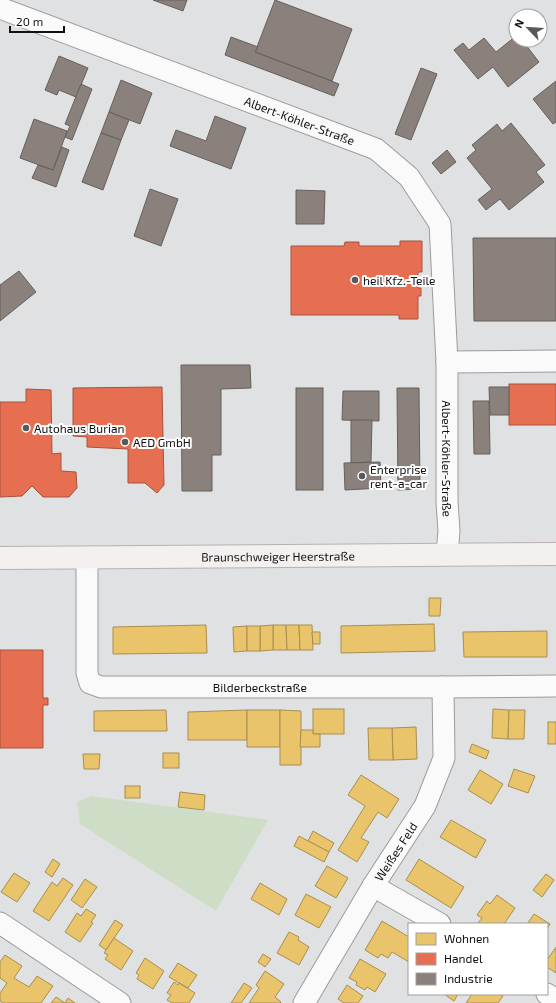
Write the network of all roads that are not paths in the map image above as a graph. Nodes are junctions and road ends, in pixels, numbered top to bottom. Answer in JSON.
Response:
{"nodes":[{"id":1,"x":0,"y":8,"type":"edge"},
{"id":2,"x":556,"y":361,"type":"edge"},
{"id":3,"x":447,"y":362,"type":"junction"},
{"id":4,"x":447,"y":554,"type":"junction"},
{"id":5,"x":556,"y":554,"type":"edge"},
{"id":6,"x":0,"y":558,"type":"edge"},
{"id":7,"x":87,"y":558,"type":"junction"},
{"id":8,"x":556,"y":686,"type":"edge"},
{"id":9,"x":444,"y":687,"type":"junction"},
{"id":10,"x":373,"y":886,"type":"junction"},
{"id":11,"x":0,"y":923,"type":"edge"},
{"id":12,"x":438,"y":923,"type":"edge"},
{"id":13,"x":120,"y":1003,"type":"edge"},
{"id":14,"x":304,"y":1003,"type":"edge"}],
"edges":[{"from":1,"to":3,"type":"street","name":"Albert-Köhler-Straße"},
{"from":2,"to":3,"type":"street"},
{"from":3,"to":4,"type":"street","name":"Albert-Köhler-Straße"},
{"from":4,"to":5,"type":"main road","name":"Braunschweiger Heerstraße"},
{"from":4,"to":7,"type":"main road","name":"Braunschweiger Heerstraße"},
{"from":6,"to":7,"type":"main road","name":"Braunschweiger Heerstraße"},
{"from":7,"to":9,"type":"street","name":"Bilderbeckstraße"},
{"from":8,"to":9,"type":"street","name":"Bilderbeckstraße"},
{"from":9,"to":10,"type":"street","name":"Weißes Feld"},
{"from":10,"to":12,"type":"street"},
{"from":10,"to":14,"type":"street","name":"Weißes Feld"},
{"from":11,"to":13,"type":"street"}]}
